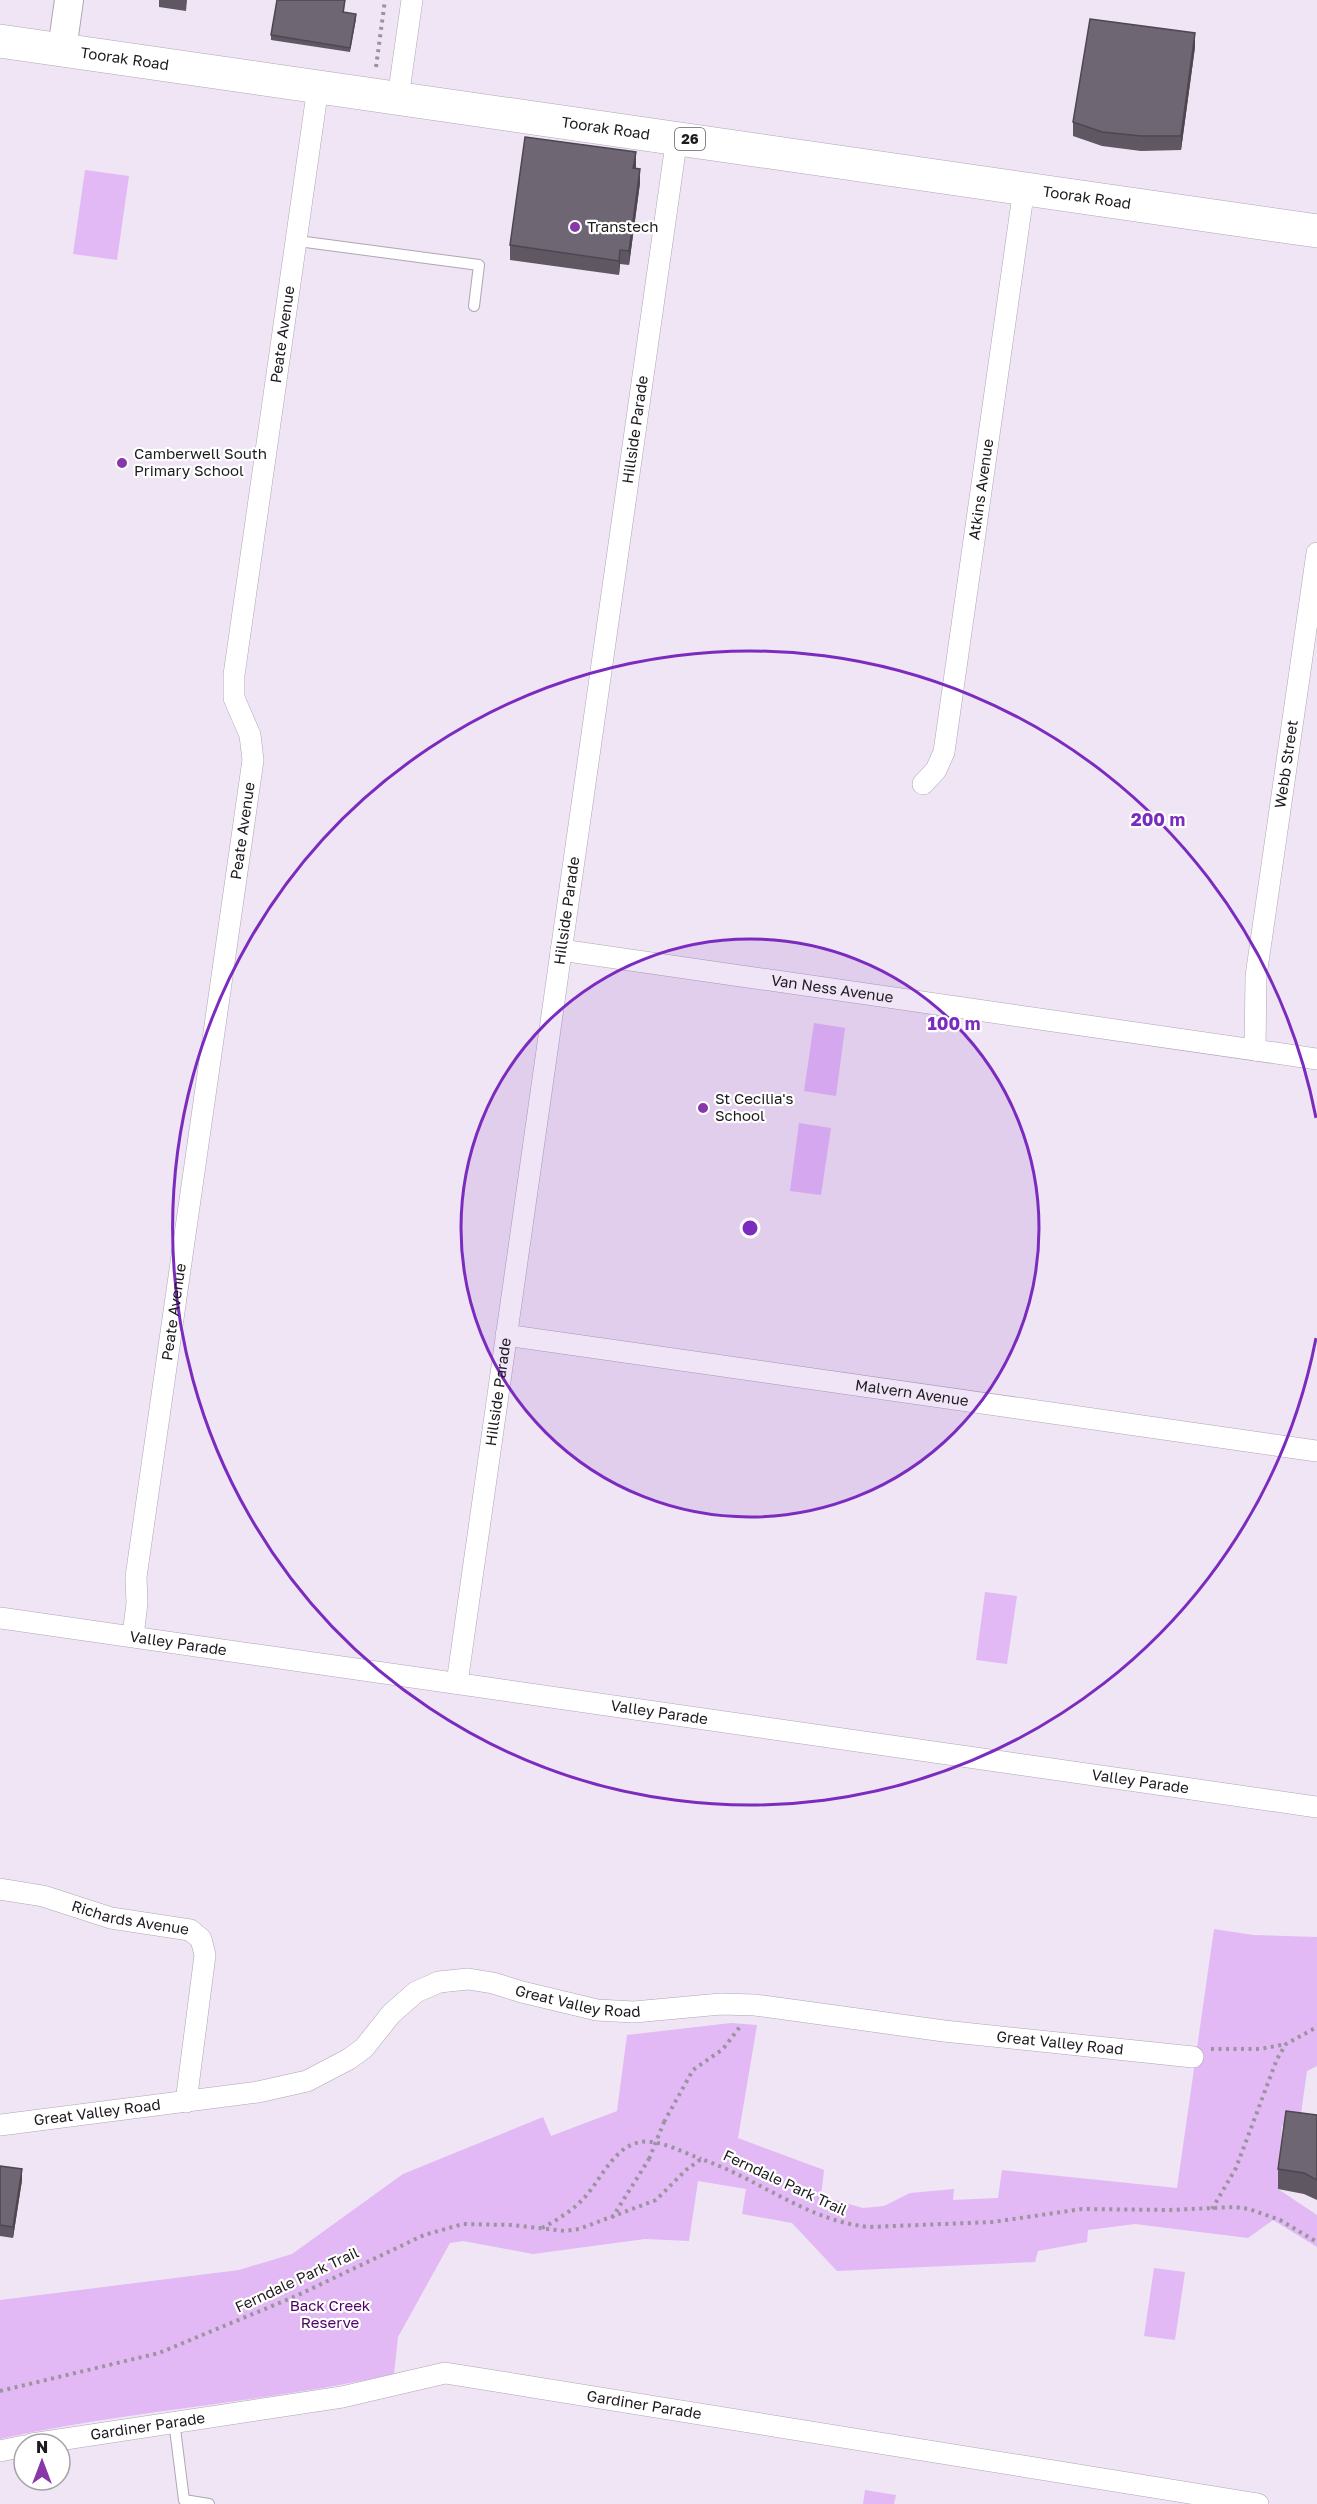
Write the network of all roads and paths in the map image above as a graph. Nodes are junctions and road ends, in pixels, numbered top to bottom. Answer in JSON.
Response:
{"nodes":[{"id":1,"x":69,"y":0,"type":"edge"},
{"id":2,"x":385,"y":0,"type":"edge"},
{"id":3,"x":412,"y":0,"type":"edge"},
{"id":4,"x":0,"y":41,"type":"edge"},
{"id":5,"x":62,"y":50,"type":"junction"},
{"id":6,"x":376,"y":67,"type":"dead end"},
{"id":7,"x":318,"y":87,"type":"junction"},
{"id":8,"x":398,"y":98,"type":"junction"},
{"id":9,"x":677,"y":137,"type":"junction"},
{"id":10,"x":1024,"y":188,"type":"junction"},
{"id":11,"x":1317,"y":231,"type":"edge"},
{"id":12,"x":298,"y":241,"type":"junction"},
{"id":13,"x":474,"y":306,"type":"dead end"},
{"id":14,"x":1317,"y":554,"type":"edge"},
{"id":15,"x":923,"y":784,"type":"dead end"},
{"id":16,"x":561,"y":950,"type":"junction"},
{"id":17,"x":1245,"y":1048,"type":"junction"},
{"id":18,"x":1317,"y":1059,"type":"edge"},
{"id":19,"x":506,"y":1335,"type":"junction"},
{"id":20,"x":1317,"y":1451,"type":"edge"},
{"id":21,"x":0,"y":1618,"type":"edge"},
{"id":22,"x":126,"y":1635,"type":"junction"},
{"id":23,"x":457,"y":1683,"type":"junction"},
{"id":24,"x":1317,"y":1807,"type":"edge"},
{"id":25,"x":0,"y":1889,"type":"edge"},
{"id":26,"x":755,"y":2005,"type":"junction"},
{"id":27,"x":1317,"y":2027,"type":"edge"},
{"id":28,"x":1286,"y":2044,"type":"junction"},
{"id":29,"x":1193,"y":2057,"type":"joint"},
{"id":30,"x":186,"y":2102,"type":"junction"},
{"id":31,"x":0,"y":2125,"type":"edge"},
{"id":32,"x":701,"y":2159,"type":"junction"},
{"id":33,"x":1212,"y":2209,"type":"junction"},
{"id":34,"x":612,"y":2218,"type":"junction"},
{"id":35,"x":542,"y":2229,"type":"junction"},
{"id":36,"x":1317,"y":2242,"type":"edge"},
{"id":37,"x":0,"y":2391,"type":"edge"},
{"id":38,"x":174,"y":2421,"type":"junction"},
{"id":39,"x":72,"y":2438,"type":"edge"},
{"id":40,"x":209,"y":2504,"type":"edge"},
{"id":41,"x":1258,"y":2504,"type":"edge"}],
"edges":[{"from":1,"to":5,"type":"street"},
{"from":2,"to":6,"type":"path"},
{"from":3,"to":8,"type":"street"},
{"from":4,"to":5,"type":"highway","name":"Toorak Road","number":"26"},
{"from":5,"to":7,"type":"highway","name":"Toorak Road","number":"26"},
{"from":7,"to":8,"type":"highway","name":"Toorak Road","number":"26"},
{"from":7,"to":12,"type":"street","name":"Peate Avenue"},
{"from":8,"to":9,"type":"highway","name":"Toorak Road","number":"26"},
{"from":9,"to":10,"type":"highway","name":"Toorak Road","number":"26"},
{"from":9,"to":16,"type":"street","name":"Hillside Parade"},
{"from":10,"to":11,"type":"highway","name":"Toorak Road","number":"26"},
{"from":10,"to":15,"type":"street","name":"Atkins Avenue"},
{"from":12,"to":13,"type":"lane"},
{"from":12,"to":22,"type":"street","name":"Peate Avenue"},
{"from":14,"to":17,"type":"street","name":"Webb Street"},
{"from":16,"to":17,"type":"street","name":"Van Ness Avenue"},
{"from":16,"to":19,"type":"street","name":"Hillside Parade"},
{"from":17,"to":18,"type":"street","name":"Van Ness Avenue"},
{"from":19,"to":20,"type":"street","name":"Malvern Avenue"},
{"from":19,"to":23,"type":"street","name":"Hillside Parade"},
{"from":21,"to":22,"type":"street","name":"Valley Parade"},
{"from":22,"to":23,"type":"street","name":"Valley Parade"},
{"from":23,"to":24,"type":"street","name":"Valley Parade"},
{"from":25,"to":30,"type":"street","name":"Richards Avenue"},
{"from":26,"to":29,"type":"street","name":"Great Valley Road"},
{"from":26,"to":30,"type":"street","name":"Great Valley Road"},
{"from":26,"to":34,"type":"path","bridge":true},
{"from":27,"to":28,"type":"path"},
{"from":28,"to":29,"type":"path"},
{"from":28,"to":33,"type":"path"},
{"from":30,"to":31,"type":"street","name":"Great Valley Road"},
{"from":32,"to":33,"type":"path","name":"Ferndale Park Trail"},
{"from":32,"to":34,"type":"path","name":"Ferndale Park Trail"},
{"from":32,"to":35,"type":"path"},
{"from":33,"to":36,"type":"path","name":"Ferndale Park Trail"},
{"from":34,"to":35,"type":"path","name":"Ferndale Park Trail"},
{"from":35,"to":37,"type":"path","name":"Ferndale Park Trail"},
{"from":38,"to":39,"type":"street","name":"Gardiner Parade"},
{"from":38,"to":40,"type":"lane"},
{"from":38,"to":41,"type":"street","name":"Gardiner Parade"}]}
